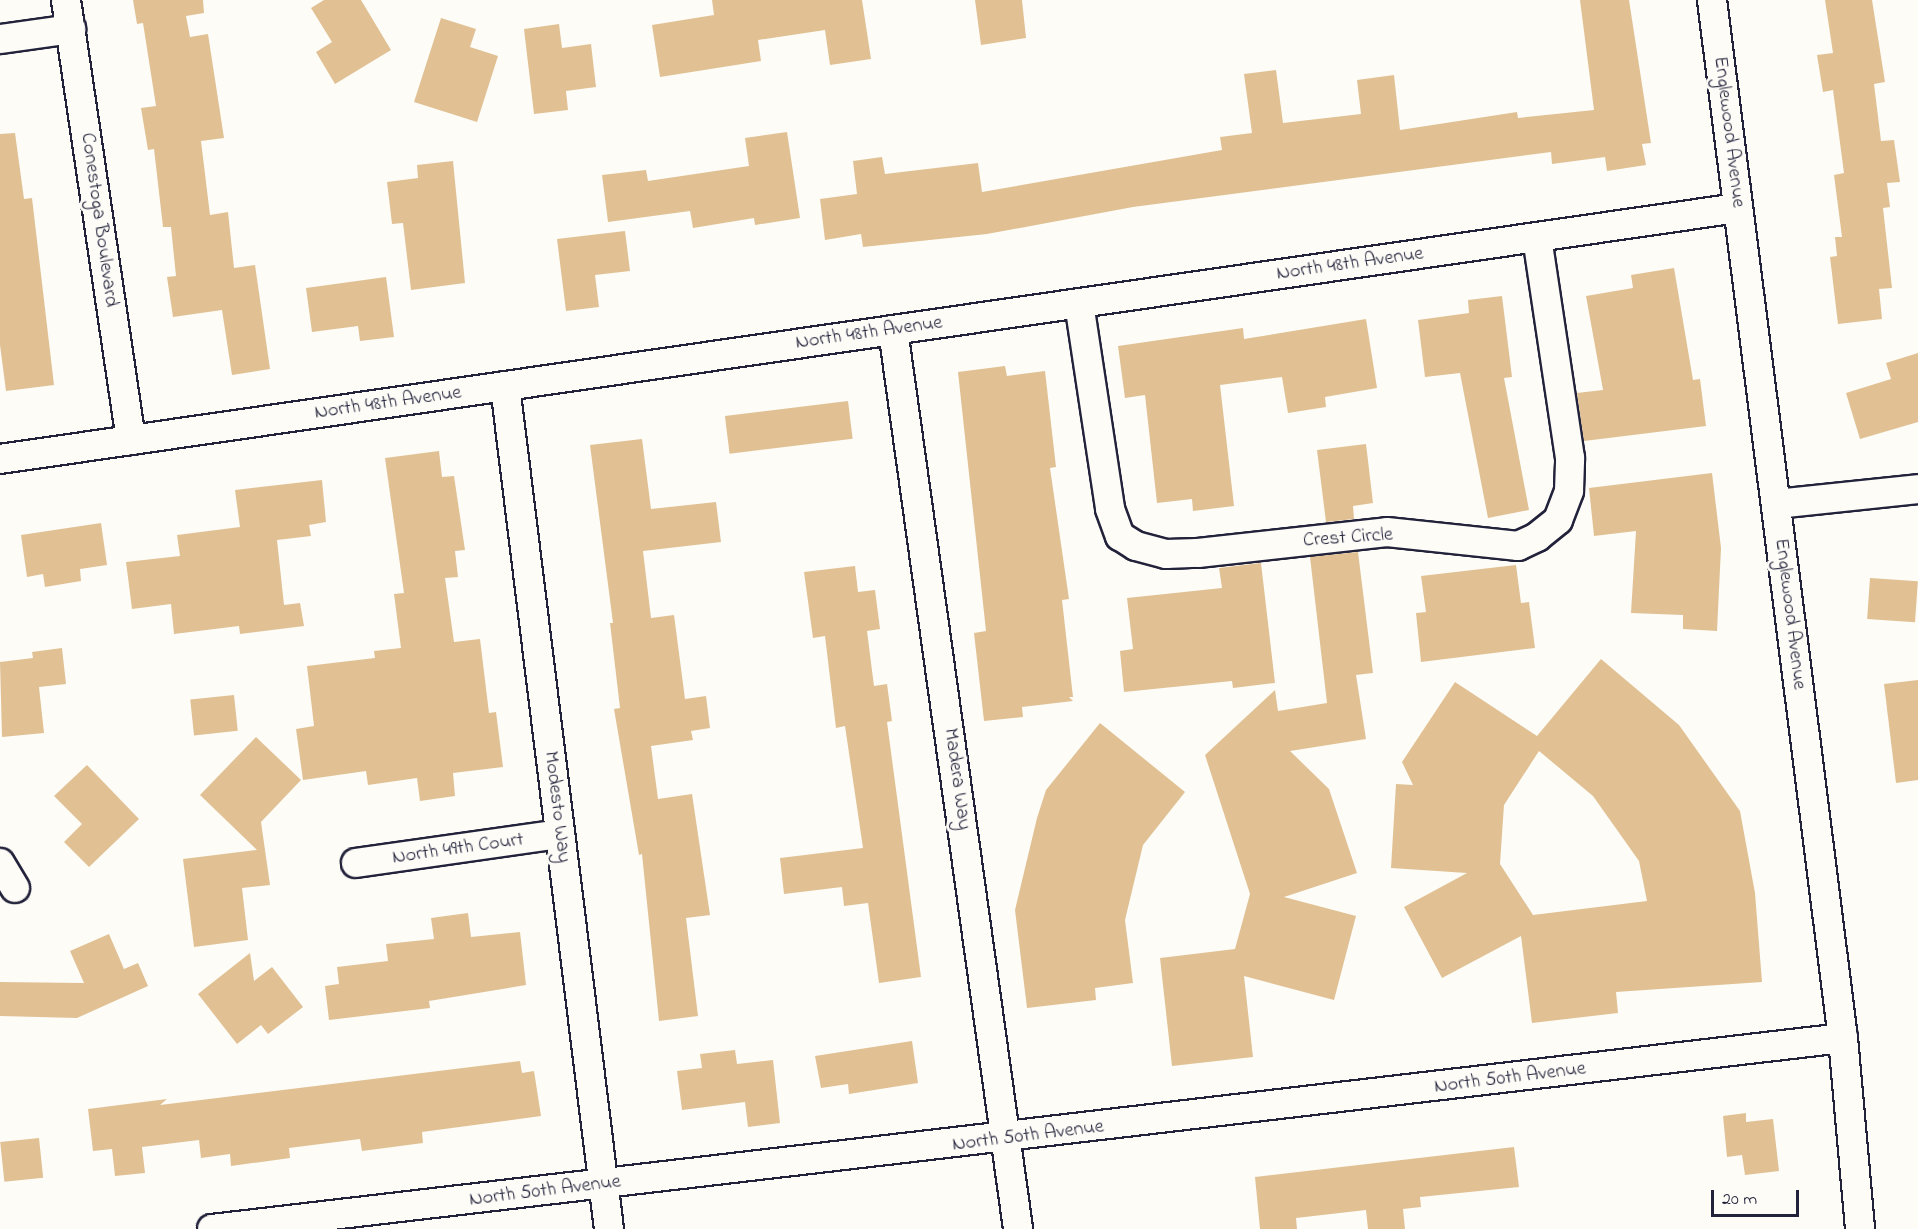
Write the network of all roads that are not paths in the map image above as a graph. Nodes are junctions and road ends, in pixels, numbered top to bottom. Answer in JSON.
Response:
{"nodes":[{"id":1,"x":66,"y":0,"type":"edge"},
{"id":2,"x":1712,"y":0,"type":"edge"},
{"id":3,"x":70,"y":29,"type":"junction"},
{"id":4,"x":0,"y":39,"type":"edge"},
{"id":5,"x":1738,"y":208,"type":"junction"},
{"id":6,"x":1537,"y":237,"type":"junction"},
{"id":7,"x":1079,"y":303,"type":"junction"},
{"id":8,"x":893,"y":330,"type":"junction"},
{"id":9,"x":505,"y":386,"type":"junction"},
{"id":10,"x":131,"y":440,"type":"junction"},
{"id":11,"x":0,"y":459,"type":"edge"},
{"id":12,"x":1918,"y":489,"type":"edge"},
{"id":13,"x":1776,"y":504,"type":"junction"},
{"id":14,"x":560,"y":834,"type":"junction"},
{"id":15,"x":0,"y":863,"type":"edge"},
{"id":16,"x":356,"y":863,"type":"dead end"},
{"id":17,"x":15,"y":888,"type":"dead end"},
{"id":18,"x":1843,"y":1038,"type":"junction"},
{"id":19,"x":1007,"y":1138,"type":"junction"},
{"id":20,"x":604,"y":1184,"type":"junction"},
{"id":21,"x":212,"y":1229,"type":"edge"},
{"id":22,"x":609,"y":1229,"type":"edge"},
{"id":23,"x":1018,"y":1229,"type":"edge"},
{"id":24,"x":1860,"y":1229,"type":"edge"}],
"edges":[{"from":1,"to":3,"type":"street","name":"Conestoga Boulevard"},
{"from":2,"to":5,"type":"street","name":"Englewood Avenue"},
{"from":3,"to":4,"type":"street"},
{"from":3,"to":10,"type":"street","name":"Conestoga Boulevard"},
{"from":5,"to":6,"type":"street","name":"North 48th Avenue"},
{"from":5,"to":13,"type":"street","name":"Englewood Avenue"},
{"from":6,"to":7,"type":"street","name":"North 48th Avenue"},
{"from":6,"to":7,"type":"street","name":"Crest Circle"},
{"from":7,"to":8,"type":"street","name":"North 48th Avenue"},
{"from":8,"to":9,"type":"street","name":"North 48th Avenue"},
{"from":8,"to":19,"type":"street","name":"Madera Way"},
{"from":9,"to":10,"type":"street","name":"North 48th Avenue"},
{"from":9,"to":14,"type":"street","name":"Modesto Way"},
{"from":10,"to":11,"type":"street","name":"North 48th Avenue"},
{"from":12,"to":13,"type":"street"},
{"from":13,"to":18,"type":"street","name":"Englewood Avenue"},
{"from":14,"to":16,"type":"street","name":"North 49th Court"},
{"from":14,"to":20,"type":"street","name":"Modesto Way"},
{"from":15,"to":17,"type":"street"},
{"from":18,"to":19,"type":"street","name":"North 50th Avenue"},
{"from":18,"to":24,"type":"street","name":"Englewood Avenue"},
{"from":19,"to":20,"type":"street","name":"North 50th Avenue"},
{"from":19,"to":23,"type":"street","name":"Madera Way"},
{"from":20,"to":21,"type":"street","name":"North 50th Avenue"},
{"from":20,"to":22,"type":"street","name":"Modesto Way"}]}
